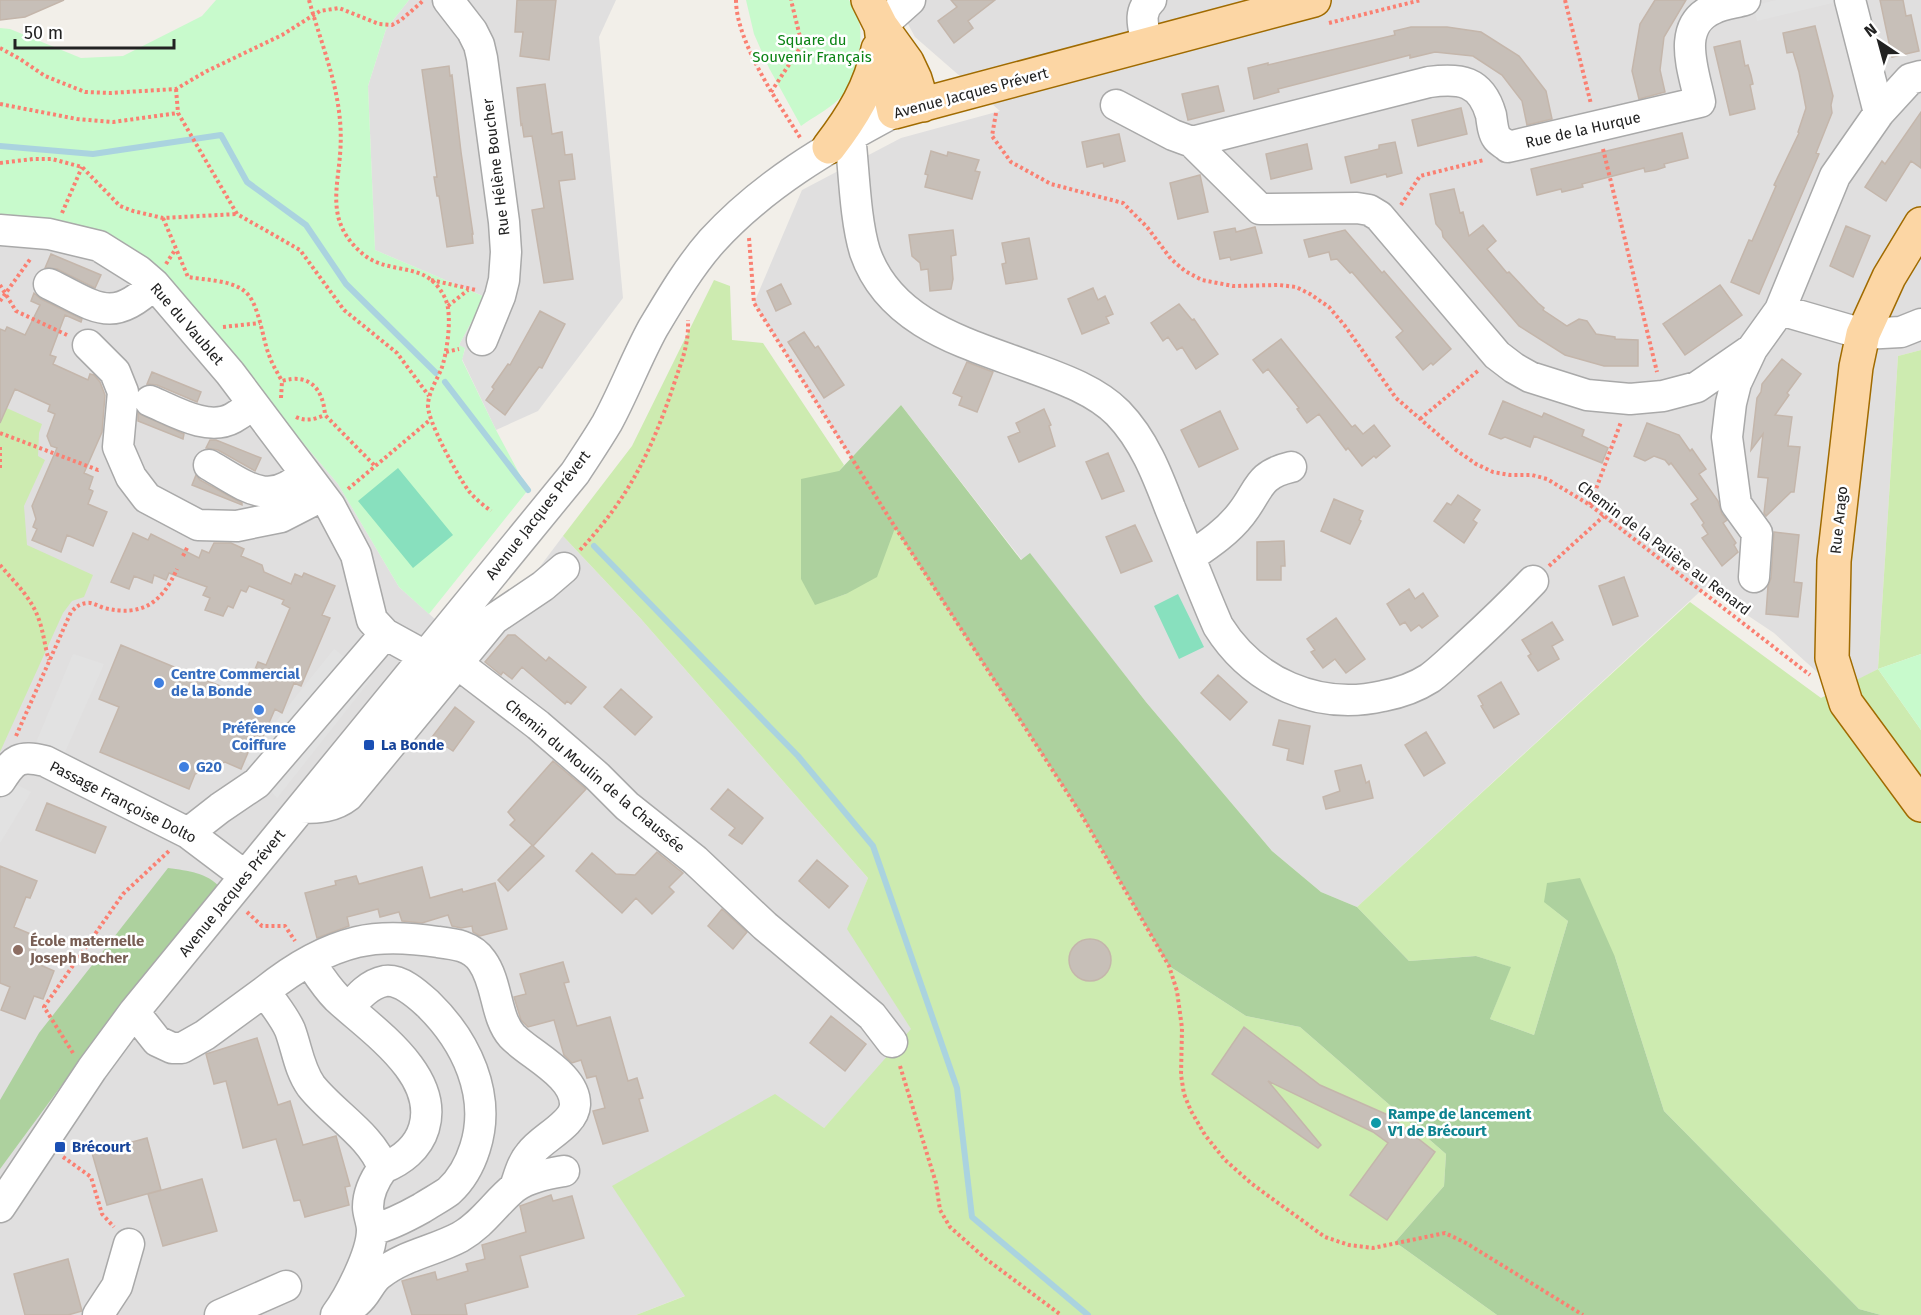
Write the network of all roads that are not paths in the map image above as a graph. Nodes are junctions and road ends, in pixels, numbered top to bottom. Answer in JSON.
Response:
{"nodes":[{"id":1,"x":448,"y":0,"type":"edge"},
{"id":2,"x":910,"y":0,"type":"edge"},
{"id":3,"x":1151,"y":0,"type":"edge"},
{"id":4,"x":1314,"y":0,"type":"edge"},
{"id":5,"x":1745,"y":0,"type":"edge"},
{"id":6,"x":1850,"y":0,"type":"edge"},
{"id":7,"x":874,"y":13,"type":"edge"},
{"id":8,"x":1147,"y":45,"type":"junction"},
{"id":9,"x":1921,"y":76,"type":"edge"},
{"id":10,"x":1116,"y":105,"type":"dead end"},
{"id":11,"x":908,"y":109,"type":"junction"},
{"id":12,"x":1879,"y":113,"type":"junction"},
{"id":13,"x":1192,"y":142,"type":"junction"},
{"id":14,"x":831,"y":147,"type":"junction"},
{"id":15,"x":1921,"y":224,"type":"edge"},
{"id":16,"x":0,"y":230,"type":"edge"},
{"id":17,"x":49,"y":284,"type":"dead end"},
{"id":18,"x":154,"y":284,"type":"junction"},
{"id":19,"x":93,"y":294,"type":"dead end"},
{"id":20,"x":1780,"y":310,"type":"junction"},
{"id":21,"x":1921,"y":324,"type":"edge"},
{"id":22,"x":1863,"y":334,"type":"junction"},
{"id":23,"x":473,"y":341,"type":"road end"},
{"id":24,"x":88,"y":345,"type":"road end"},
{"id":25,"x":1752,"y":349,"type":"junction"},
{"id":26,"x":1697,"y":387,"type":"junction"},
{"id":27,"x":150,"y":401,"type":"dead end"},
{"id":28,"x":267,"y":403,"type":"junction"},
{"id":29,"x":196,"y":407,"type":"dead end"},
{"id":30,"x":1727,"y":437,"type":"junction"},
{"id":31,"x":209,"y":465,"type":"dead end"},
{"id":32,"x":1291,"y":467,"type":"dead end"},
{"id":33,"x":253,"y":477,"type":"dead end"},
{"id":34,"x":319,"y":492,"type":"junction"},
{"id":35,"x":1190,"y":557,"type":"junction"},
{"id":36,"x":574,"y":558,"type":"road end"},
{"id":37,"x":1754,"y":577,"type":"dead end"},
{"id":38,"x":1533,"y":581,"type":"road end"},
{"id":39,"x":385,"y":634,"type":"junction"},
{"id":40,"x":425,"y":656,"type":"junction"},
{"id":41,"x":458,"y":664,"type":"junction"},
{"id":42,"x":6,"y":769,"type":"edge"},
{"id":43,"x":1921,"y":805,"type":"edge"},
{"id":44,"x":301,"y":808,"type":"junction"},
{"id":45,"x":188,"y":833,"type":"junction"},
{"id":46,"x":245,"y":876,"type":"junction"},
{"id":47,"x":310,"y":962,"type":"junction"},
{"id":48,"x":265,"y":992,"type":"junction"},
{"id":49,"x":349,"y":1008,"type":"junction"},
{"id":50,"x":134,"y":1012,"type":"junction"},
{"id":51,"x":892,"y":1042,"type":"road end"},
{"id":52,"x":383,"y":1168,"type":"junction"},
{"id":53,"x":564,"y":1171,"type":"dead end"},
{"id":54,"x":515,"y":1187,"type":"junction"},
{"id":55,"x":0,"y":1207,"type":"edge"},
{"id":56,"x":372,"y":1230,"type":"junction"},
{"id":57,"x":129,"y":1244,"type":"road end"},
{"id":58,"x":286,"y":1286,"type":"dead end"},
{"id":59,"x":339,"y":1310,"type":"edge"},
{"id":60,"x":98,"y":1315,"type":"edge"},
{"id":61,"x":220,"y":1315,"type":"edge"}],
"edges":[{"from":1,"to":23,"type":"street","name":"Rue Hélène Boucher"},
{"from":2,"to":7,"type":"street"},
{"from":3,"to":8,"type":"street"},
{"from":4,"to":8,"type":"main road","name":"Avenue Jacques Prévert"},
{"from":5,"to":13,"type":"street","name":"Rue de la Hurque"},
{"from":6,"to":12,"type":"street"},
{"from":7,"to":11,"type":"main road"},
{"from":7,"to":14,"type":"main road"},
{"from":8,"to":11,"type":"main road","name":"Avenue Jacques Prévert"},
{"from":9,"to":12,"type":"street"},
{"from":10,"to":13,"type":"street"},
{"from":11,"to":14,"type":"street","name":"Avenue Jacques Prévert"},
{"from":12,"to":20,"type":"street"},
{"from":13,"to":26,"type":"street"},
{"from":14,"to":35,"type":"street"},
{"from":14,"to":40,"type":"street","name":"Avenue Jacques Prévert"},
{"from":15,"to":22,"type":"main road","name":"Rue Arago"},
{"from":16,"to":18,"type":"street","name":"Rue du Vaublet"},
{"from":17,"to":18,"type":"street"},
{"from":18,"to":19,"type":"street"},
{"from":18,"to":28,"type":"street","name":"Rue du Vaublet"},
{"from":20,"to":22,"type":"street"},
{"from":20,"to":25,"type":"street"},
{"from":21,"to":22,"type":"street"},
{"from":22,"to":43,"type":"main road","name":"Rue Arago"},
{"from":24,"to":34,"type":"street"},
{"from":25,"to":26,"type":"street"},
{"from":25,"to":30,"type":"street"},
{"from":26,"to":30,"type":"street"},
{"from":27,"to":28,"type":"street"},
{"from":28,"to":29,"type":"street"},
{"from":28,"to":34,"type":"street","name":"Rue du Vaublet"},
{"from":30,"to":37,"type":"street"},
{"from":31,"to":34,"type":"street"},
{"from":32,"to":35,"type":"street"},
{"from":33,"to":34,"type":"street"},
{"from":34,"to":39,"type":"street","name":"Rue du Vaublet"},
{"from":35,"to":38,"type":"street"},
{"from":36,"to":41,"type":"street"},
{"from":39,"to":40,"type":"street","name":"Rue du Vaublet"},
{"from":39,"to":45,"type":"street"},
{"from":40,"to":44,"type":"street","name":"Avenue Jacques Prévert"},
{"from":41,"to":44,"type":"street"},
{"from":41,"to":51,"type":"street","name":"Chemin du Moulin de la Chaussée"},
{"from":42,"to":45,"type":"street","name":"Passage Françoise Dolto"},
{"from":44,"to":46,"type":"street","name":"Avenue Jacques Prévert"},
{"from":45,"to":46,"type":"street","name":"Passage Françoise Dolto"},
{"from":46,"to":50,"type":"street","name":"Avenue Jacques Prévert"},
{"from":47,"to":48,"type":"street"},
{"from":47,"to":49,"type":"street"},
{"from":47,"to":54,"type":"street"},
{"from":48,"to":50,"type":"street"},
{"from":48,"to":52,"type":"street"},
{"from":49,"to":52,"type":"street"},
{"from":49,"to":56,"type":"street"},
{"from":50,"to":55,"type":"street","name":"Avenue Jacques Prévert"},
{"from":52,"to":56,"type":"street"},
{"from":53,"to":54,"type":"street"},
{"from":54,"to":59,"type":"street"},
{"from":56,"to":59,"type":"street"},
{"from":57,"to":60,"type":"street"},
{"from":58,"to":61,"type":"street"}]}
